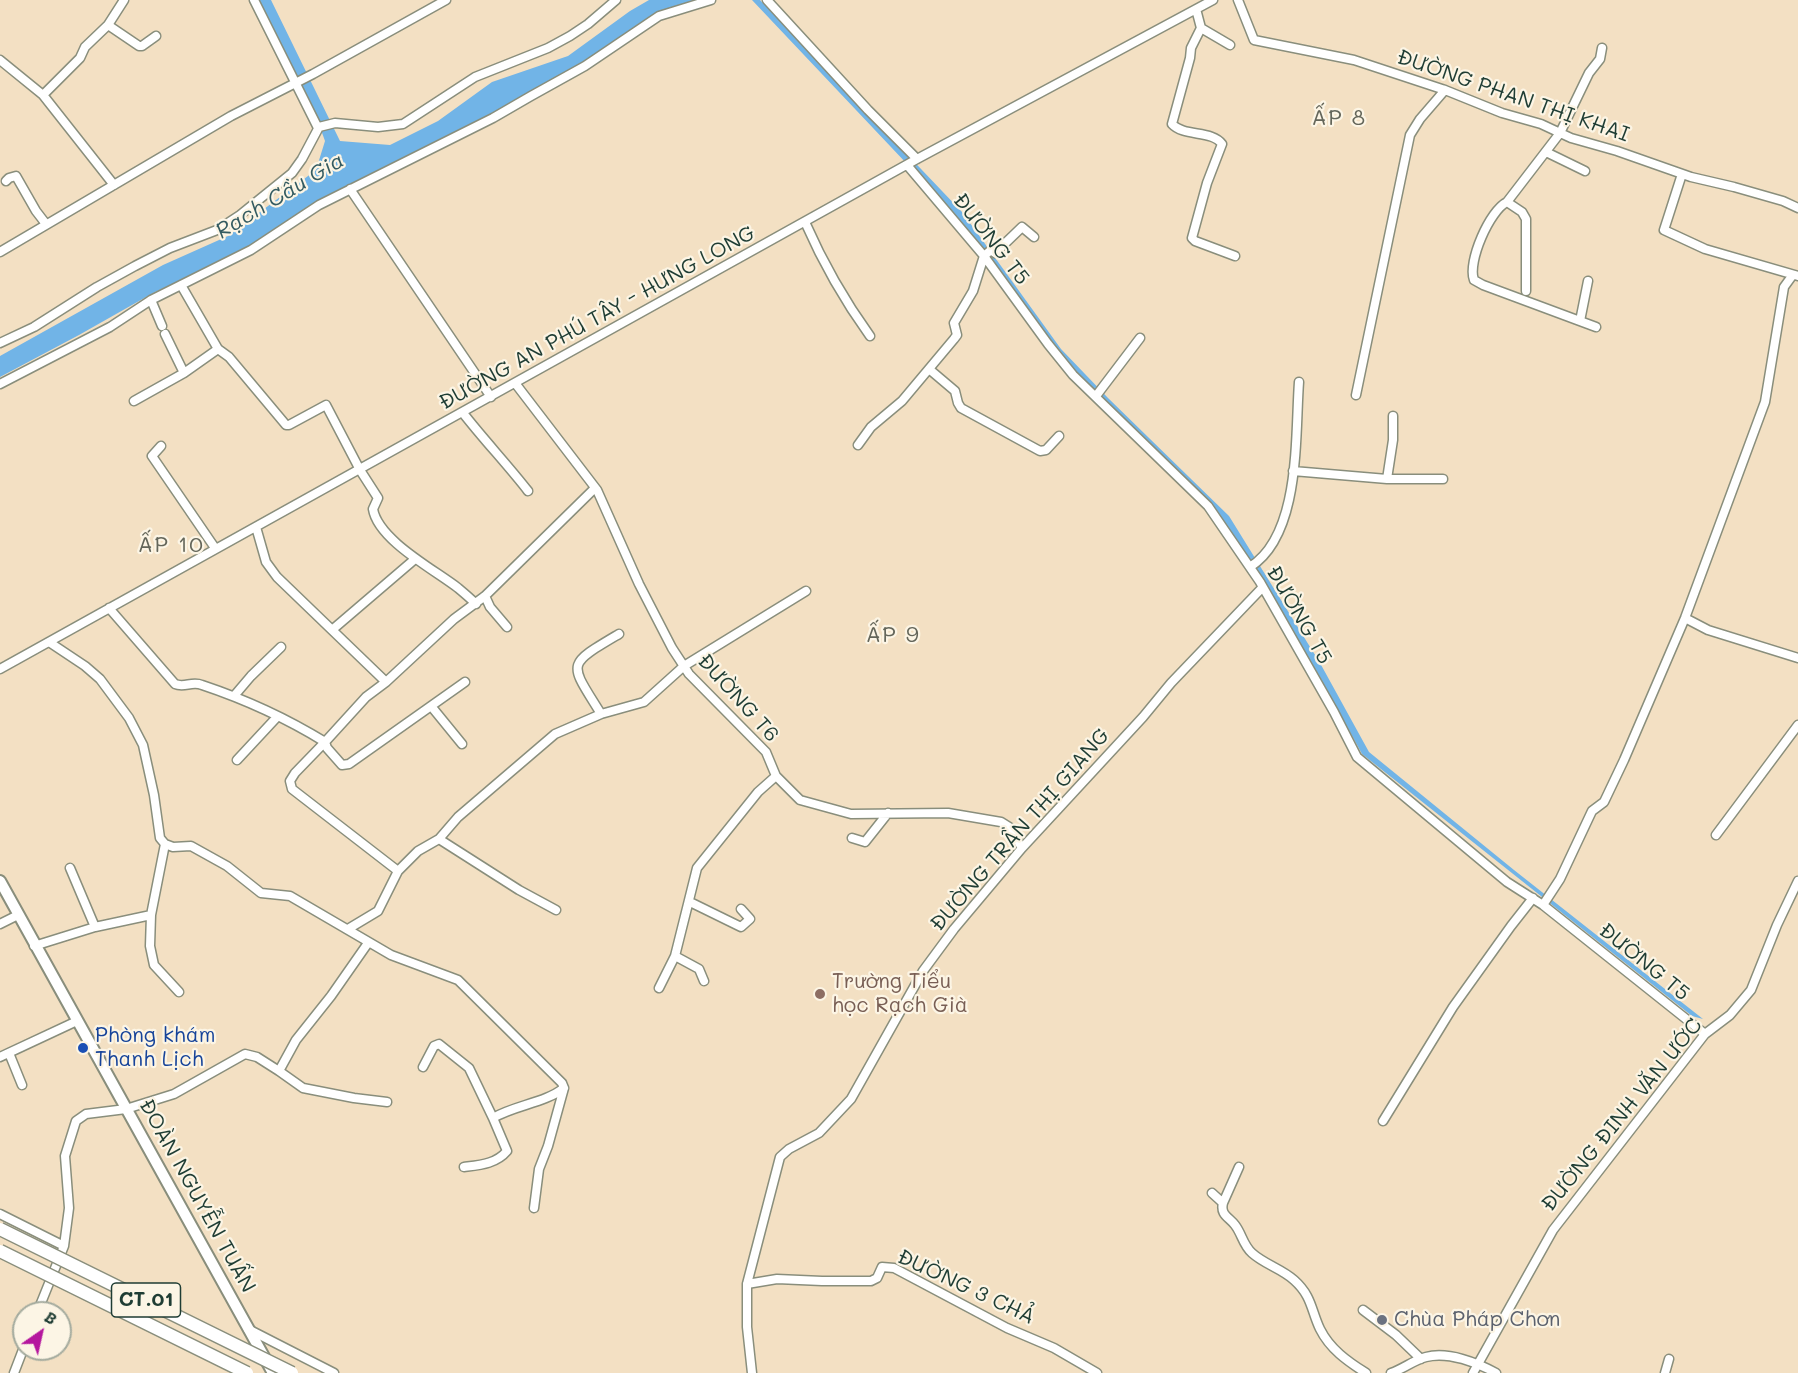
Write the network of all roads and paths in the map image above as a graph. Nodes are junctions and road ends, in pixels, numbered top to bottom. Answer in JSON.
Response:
{"nodes":[{"id":1,"x":124,"y":0,"type":"edge"},
{"id":2,"x":254,"y":0,"type":"edge"},
{"id":3,"x":446,"y":0,"type":"edge"},
{"id":4,"x":616,"y":0,"type":"edge"},
{"id":5,"x":711,"y":0,"type":"edge"},
{"id":6,"x":767,"y":0,"type":"edge"},
{"id":7,"x":1189,"y":0,"type":"edge"},
{"id":8,"x":1212,"y":0,"type":"edge"},
{"id":9,"x":1238,"y":0,"type":"edge"},
{"id":10,"x":1195,"y":9,"type":"junction"},
{"id":11,"x":108,"y":25,"type":"junction"},
{"id":12,"x":1201,"y":28,"type":"junction"},
{"id":13,"x":156,"y":36,"type":"dead end"},
{"id":14,"x":1230,"y":45,"type":"dead end"},
{"id":15,"x":1602,"y":48,"type":"dead end"},
{"id":16,"x":0,"y":60,"type":"edge"},
{"id":17,"x":296,"y":81,"type":"junction"},
{"id":18,"x":1445,"y":90,"type":"junction"},
{"id":19,"x":43,"y":95,"type":"junction"},
{"id":20,"x":318,"y":128,"type":"junction"},
{"id":21,"x":1560,"y":133,"type":"junction"},
{"id":22,"x":1546,"y":152,"type":"junction"},
{"id":23,"x":913,"y":162,"type":"junction"},
{"id":24,"x":1585,"y":171,"type":"dead end"},
{"id":25,"x":1682,"y":174,"type":"junction"},
{"id":26,"x":6,"y":181,"type":"dead end"},
{"id":27,"x":114,"y":184,"type":"junction"},
{"id":28,"x":350,"y":189,"type":"junction"},
{"id":29,"x":1508,"y":202,"type":"junction"},
{"id":30,"x":1798,"y":208,"type":"edge"},
{"id":31,"x":805,"y":222,"type":"junction"},
{"id":32,"x":46,"y":224,"type":"junction"},
{"id":33,"x":1034,"y":237,"type":"dead end"},
{"id":34,"x":0,"y":252,"type":"edge"},
{"id":35,"x":988,"y":253,"type":"junction"},
{"id":36,"x":1235,"y":256,"type":"dead end"},
{"id":37,"x":1795,"y":276,"type":"edge"},
{"id":38,"x":1588,"y":281,"type":"dead end"},
{"id":39,"x":181,"y":285,"type":"junction"},
{"id":40,"x":1526,"y":291,"type":"dead end"},
{"id":41,"x":151,"y":300,"type":"junction"},
{"id":42,"x":1580,"y":321,"type":"junction"},
{"id":43,"x":1596,"y":327,"type":"dead end"},
{"id":44,"x":870,"y":336,"type":"dead end"},
{"id":45,"x":1140,"y":338,"type":"dead end"},
{"id":46,"x":0,"y":343,"type":"edge"},
{"id":47,"x":218,"y":349,"type":"junction"},
{"id":48,"x":929,"y":369,"type":"junction"},
{"id":49,"x":184,"y":374,"type":"junction"},
{"id":50,"x":1299,"y":382,"type":"dead end"},
{"id":51,"x":0,"y":384,"type":"edge"},
{"id":52,"x":515,"y":384,"type":"junction"},
{"id":53,"x":1356,"y":395,"type":"dead end"},
{"id":54,"x":1096,"y":396,"type":"junction"},
{"id":55,"x":491,"y":397,"type":"junction"},
{"id":56,"x":134,"y":401,"type":"dead end"},
{"id":57,"x":463,"y":413,"type":"junction"},
{"id":58,"x":1393,"y":416,"type":"dead end"},
{"id":59,"x":1059,"y":436,"type":"dead end"},
{"id":60,"x":858,"y":445,"type":"dead end"},
{"id":61,"x":161,"y":446,"type":"dead end"},
{"id":62,"x":360,"y":470,"type":"junction"},
{"id":63,"x":1293,"y":471,"type":"junction"},
{"id":64,"x":1387,"y":479,"type":"junction"},
{"id":65,"x":1443,"y":479,"type":"dead end"},
{"id":66,"x":595,"y":488,"type":"junction"},
{"id":67,"x":528,"y":491,"type":"dead end"},
{"id":68,"x":256,"y":527,"type":"junction"},
{"id":69,"x":215,"y":548,"type":"junction"},
{"id":70,"x":415,"y":559,"type":"junction"},
{"id":71,"x":1254,"y":565,"type":"junction"},
{"id":72,"x":1262,"y":588,"type":"junction"},
{"id":73,"x":806,"y":591,"type":"dead end"},
{"id":74,"x":485,"y":596,"type":"junction"},
{"id":75,"x":476,"y":604,"type":"junction"},
{"id":76,"x":109,"y":608,"type":"junction"},
{"id":77,"x":1685,"y":618,"type":"junction"},
{"id":78,"x":507,"y":627,"type":"dead end"},
{"id":79,"x":332,"y":630,"type":"junction"},
{"id":80,"x":619,"y":634,"type":"dead end"},
{"id":81,"x":49,"y":642,"type":"junction"},
{"id":82,"x":280,"y":646,"type":"dead end"},
{"id":83,"x":1798,"y":658,"type":"edge"},
{"id":84,"x":684,"y":666,"type":"junction"},
{"id":85,"x":0,"y":669,"type":"edge"},
{"id":86,"x":386,"y":682,"type":"junction"},
{"id":87,"x":465,"y":682,"type":"dead end"},
{"id":88,"x":234,"y":696,"type":"junction"},
{"id":89,"x":431,"y":706,"type":"junction"},
{"id":90,"x":601,"y":714,"type":"junction"},
{"id":91,"x":277,"y":717,"type":"junction"},
{"id":92,"x":1798,"y":727,"type":"edge"},
{"id":93,"x":325,"y":742,"type":"junction"},
{"id":94,"x":462,"y":744,"type":"dead end"},
{"id":95,"x":237,"y":760,"type":"dead end"},
{"id":96,"x":776,"y":776,"type":"junction"},
{"id":97,"x":888,"y":813,"type":"junction"},
{"id":98,"x":1716,"y":835,"type":"dead end"},
{"id":99,"x":852,"y":838,"type":"dead end"},
{"id":100,"x":439,"y":839,"type":"junction"},
{"id":101,"x":165,"y":844,"type":"junction"},
{"id":102,"x":1022,"y":848,"type":"junction"},
{"id":103,"x":70,"y":868,"type":"dead end"},
{"id":104,"x":398,"y":871,"type":"junction"},
{"id":105,"x":1798,"y":881,"type":"edge"},
{"id":106,"x":0,"y":882,"type":"edge"},
{"id":107,"x":1533,"y":898,"type":"junction"},
{"id":108,"x":690,"y":902,"type":"junction"},
{"id":109,"x":1544,"y":903,"type":"junction"},
{"id":110,"x":741,"y":909,"type":"dead end"},
{"id":111,"x":556,"y":910,"type":"dead end"},
{"id":112,"x":18,"y":915,"type":"junction"},
{"id":113,"x":151,"y":915,"type":"junction"},
{"id":114,"x":0,"y":924,"type":"edge"},
{"id":115,"x":95,"y":927,"type":"junction"},
{"id":116,"x":348,"y":929,"type":"junction"},
{"id":117,"x":368,"y":943,"type":"junction"},
{"id":118,"x":34,"y":946,"type":"junction"},
{"id":119,"x":675,"y":956,"type":"junction"},
{"id":120,"x":704,"y":981,"type":"dead end"},
{"id":121,"x":659,"y":988,"type":"dead end"},
{"id":122,"x":179,"y":992,"type":"dead end"},
{"id":123,"x":77,"y":1022,"type":"junction"},
{"id":124,"x":1705,"y":1034,"type":"junction"},
{"id":125,"x":9,"y":1053,"type":"junction"},
{"id":126,"x":0,"y":1057,"type":"edge"},
{"id":127,"x":423,"y":1067,"type":"dead end"},
{"id":128,"x":279,"y":1071,"type":"junction"},
{"id":129,"x":22,"y":1085,"type":"dead end"},
{"id":130,"x":564,"y":1088,"type":"junction"},
{"id":131,"x":387,"y":1102,"type":"dead end"},
{"id":132,"x":126,"y":1109,"type":"junction"},
{"id":133,"x":493,"y":1118,"type":"junction"},
{"id":134,"x":1383,"y":1121,"type":"dead end"},
{"id":135,"x":465,"y":1167,"type":"dead end"},
{"id":136,"x":1239,"y":1167,"type":"dead end"},
{"id":137,"x":1212,"y":1193,"type":"dead end"},
{"id":138,"x":1223,"y":1203,"type":"junction"},
{"id":139,"x":534,"y":1208,"type":"dead end"},
{"id":140,"x":0,"y":1214,"type":"edge"},
{"id":141,"x":0,"y":1228,"type":"edge"},
{"id":142,"x":64,"y":1246,"type":"junction"},
{"id":143,"x":0,"y":1251,"type":"edge"},
{"id":144,"x":747,"y":1284,"type":"junction"},
{"id":145,"x":42,"y":1301,"type":"edge"},
{"id":146,"x":1363,"y":1310,"type":"dead end"},
{"id":147,"x":248,"y":1329,"type":"junction"},
{"id":148,"x":1421,"y":1359,"type":"junction"},
{"id":149,"x":1669,"y":1359,"type":"dead end"},
{"id":150,"x":1477,"y":1362,"type":"junction"},
{"id":151,"x":248,"y":1373,"type":"edge"},
{"id":152,"x":273,"y":1373,"type":"edge"},
{"id":153,"x":292,"y":1373,"type":"edge"},
{"id":154,"x":334,"y":1373,"type":"edge"},
{"id":155,"x":752,"y":1373,"type":"edge"},
{"id":156,"x":1097,"y":1373,"type":"edge"},
{"id":157,"x":1366,"y":1373,"type":"edge"},
{"id":158,"x":1391,"y":1373,"type":"edge"},
{"id":159,"x":1473,"y":1373,"type":"edge"},
{"id":160,"x":1496,"y":1373,"type":"edge"},
{"id":161,"x":1665,"y":1373,"type":"edge"}],
"edges":[{"from":1,"to":11,"type":"street"},
{"from":2,"to":17,"type":"street"},
{"from":3,"to":17,"type":"street"},
{"from":4,"to":20,"type":"street"},
{"from":5,"to":28,"type":"street"},
{"from":6,"to":23,"type":"street","name":"ĐƯỜNG T5"},
{"from":7,"to":10,"type":"street"},
{"from":8,"to":10,"type":"street","name":"ĐƯỜNG AN PHÚ TÂY - HƯNG LONG"},
{"from":9,"to":18,"type":"street","name":"ĐƯỜNG PHAN THỊ KHAI"},
{"from":10,"to":12,"type":"street"},
{"from":10,"to":23,"type":"street","name":"ĐƯỜNG AN PHÚ TÂY - HƯNG LONG"},
{"from":11,"to":13,"type":"street"},
{"from":11,"to":19,"type":"street"},
{"from":12,"to":14,"type":"street"},
{"from":12,"to":36,"type":"street"},
{"from":15,"to":21,"type":"street"},
{"from":16,"to":19,"type":"street"},
{"from":17,"to":20,"type":"street"},
{"from":17,"to":27,"type":"street"},
{"from":18,"to":21,"type":"street","name":"ĐƯỜNG PHAN THỊ KHAI"},
{"from":18,"to":53,"type":"street"},
{"from":19,"to":27,"type":"street"},
{"from":20,"to":46,"type":"street"},
{"from":21,"to":22,"type":"street"},
{"from":21,"to":25,"type":"street","name":"ĐƯỜNG PHAN THỊ KHAI"},
{"from":22,"to":24,"type":"street"},
{"from":22,"to":29,"type":"street"},
{"from":23,"to":31,"type":"street","name":"ĐƯỜNG AN PHÚ TÂY - HƯNG LONG"},
{"from":23,"to":35,"type":"street","name":"ĐƯỜNG T5"},
{"from":25,"to":30,"type":"street","name":"ĐƯỜNG PHAN THỊ KHAI"},
{"from":25,"to":37,"type":"street"},
{"from":26,"to":32,"type":"street"},
{"from":27,"to":32,"type":"street"},
{"from":28,"to":39,"type":"street"},
{"from":28,"to":55,"type":"street"},
{"from":29,"to":40,"type":"street"},
{"from":29,"to":42,"type":"street"},
{"from":31,"to":44,"type":"street"},
{"from":31,"to":52,"type":"street","name":"ĐƯỜNG AN PHÚ TÂY - HƯNG LONG"},
{"from":32,"to":34,"type":"street"},
{"from":33,"to":35,"type":"street"},
{"from":35,"to":48,"type":"street"},
{"from":35,"to":54,"type":"street","name":"ĐƯỜNG T5"},
{"from":37,"to":77,"type":"street"},
{"from":38,"to":42,"type":"street"},
{"from":39,"to":41,"type":"street"},
{"from":39,"to":47,"type":"street"},
{"from":41,"to":49,"type":"street"},
{"from":41,"to":51,"type":"street"},
{"from":42,"to":43,"type":"street"},
{"from":45,"to":54,"type":"street"},
{"from":47,"to":49,"type":"street"},
{"from":47,"to":62,"type":"street"},
{"from":48,"to":59,"type":"street"},
{"from":48,"to":60,"type":"street"},
{"from":49,"to":56,"type":"street"},
{"from":50,"to":63,"type":"street"},
{"from":52,"to":55,"type":"street","name":"ĐƯỜNG AN PHÚ TÂY - HƯNG LONG"},
{"from":52,"to":66,"type":"street","name":"ĐƯỜNG T6"},
{"from":54,"to":71,"type":"street","name":"ĐƯỜNG T5"},
{"from":55,"to":57,"type":"street","name":"ĐƯỜNG AN PHÚ TÂY - HƯNG LONG"},
{"from":57,"to":62,"type":"street","name":"ĐƯỜNG AN PHÚ TÂY - HƯNG LONG"},
{"from":57,"to":67,"type":"street"},
{"from":58,"to":64,"type":"street"},
{"from":61,"to":69,"type":"street"},
{"from":62,"to":68,"type":"street","name":"ĐƯỜNG AN PHÚ TÂY - HƯNG LONG"},
{"from":62,"to":70,"type":"street"},
{"from":63,"to":64,"type":"street"},
{"from":63,"to":71,"type":"street"},
{"from":64,"to":65,"type":"street"},
{"from":66,"to":74,"type":"street"},
{"from":66,"to":84,"type":"street","name":"ĐƯỜNG T6"},
{"from":68,"to":69,"type":"street","name":"ĐƯỜNG AN PHÚ TÂY - HƯNG LONG"},
{"from":68,"to":79,"type":"street"},
{"from":69,"to":76,"type":"street","name":"ĐƯỜNG AN PHÚ TÂY - HƯNG LONG"},
{"from":70,"to":75,"type":"street"},
{"from":70,"to":79,"type":"street"},
{"from":71,"to":72,"type":"street","name":"ĐƯỜNG T5"},
{"from":72,"to":102,"type":"street","name":"ĐƯỜNG TRẦN THỊ GIANG"},
{"from":72,"to":107,"type":"street","name":"ĐƯỜNG T5"},
{"from":73,"to":84,"type":"street"},
{"from":74,"to":75,"type":"street"},
{"from":74,"to":78,"type":"street"},
{"from":75,"to":86,"type":"street"},
{"from":76,"to":81,"type":"street","name":"ĐƯỜNG AN PHÚ TÂY - HƯNG LONG"},
{"from":76,"to":88,"type":"street"},
{"from":77,"to":83,"type":"street"},
{"from":77,"to":109,"type":"street"},
{"from":79,"to":86,"type":"street"},
{"from":80,"to":90,"type":"street"},
{"from":81,"to":85,"type":"street","name":"ĐƯỜNG AN PHÚ TÂY - HƯNG LONG"},
{"from":81,"to":101,"type":"street"},
{"from":82,"to":88,"type":"street"},
{"from":84,"to":90,"type":"street"},
{"from":84,"to":96,"type":"street","name":"ĐƯỜNG T6"},
{"from":86,"to":93,"type":"street"},
{"from":87,"to":89,"type":"street"},
{"from":88,"to":91,"type":"street"},
{"from":89,"to":93,"type":"street"},
{"from":89,"to":94,"type":"street"},
{"from":90,"to":100,"type":"street"},
{"from":91,"to":93,"type":"street"},
{"from":91,"to":95,"type":"street"},
{"from":92,"to":98,"type":"street"},
{"from":93,"to":104,"type":"street"},
{"from":96,"to":97,"type":"street","name":"ĐƯỜNG T6"},
{"from":96,"to":108,"type":"street"},
{"from":97,"to":99,"type":"street"},
{"from":97,"to":102,"type":"street","name":"ĐƯỜNG T6"},
{"from":100,"to":104,"type":"street"},
{"from":100,"to":111,"type":"street"},
{"from":101,"to":113,"type":"street"},
{"from":101,"to":116,"type":"street"},
{"from":102,"to":144,"type":"street","name":"ĐƯỜNG TRẦN THỊ GIANG"},
{"from":103,"to":115,"type":"street"},
{"from":104,"to":116,"type":"street"},
{"from":105,"to":124,"type":"street","name":"ĐƯỜNG ĐINH VĂN ƯỚC"},
{"from":106,"to":112,"type":"main road","name":"ĐOÀN NGUYỄN TUẤN"},
{"from":107,"to":109,"type":"street","name":"ĐƯỜNG T5"},
{"from":107,"to":134,"type":"street"},
{"from":108,"to":110,"type":"street"},
{"from":108,"to":119,"type":"street"},
{"from":109,"to":124,"type":"street","name":"ĐƯỜNG T5"},
{"from":112,"to":114,"type":"street"},
{"from":112,"to":118,"type":"main road","name":"ĐOÀN NGUYỄN TUẤN"},
{"from":113,"to":115,"type":"street"},
{"from":113,"to":122,"type":"street"},
{"from":115,"to":118,"type":"street"},
{"from":116,"to":117,"type":"street"},
{"from":117,"to":128,"type":"street"},
{"from":117,"to":130,"type":"street"},
{"from":118,"to":123,"type":"main road","name":"ĐOÀN NGUYỄN TUẤN"},
{"from":119,"to":120,"type":"street"},
{"from":119,"to":121,"type":"street"},
{"from":123,"to":125,"type":"street"},
{"from":123,"to":132,"type":"main road","name":"ĐOÀN NGUYỄN TUẤN"},
{"from":124,"to":150,"type":"street","name":"ĐƯỜNG ĐINH VĂN ƯỚC"},
{"from":125,"to":126,"type":"street"},
{"from":125,"to":129,"type":"street"},
{"from":127,"to":133,"type":"street"},
{"from":128,"to":131,"type":"street"},
{"from":128,"to":132,"type":"street"},
{"from":130,"to":133,"type":"street"},
{"from":130,"to":139,"type":"street"},
{"from":132,"to":142,"type":"street"},
{"from":132,"to":147,"type":"main road","name":"ĐOÀN NGUYỄN TUẤN"},
{"from":133,"to":135,"type":"street"},
{"from":136,"to":138,"type":"street"},
{"from":137,"to":138,"type":"street"},
{"from":138,"to":157,"type":"street"},
{"from":140,"to":142,"type":"street"},
{"from":141,"to":153,"type":"highway","number":"CT.01","bridge":true},
{"from":142,"to":145,"type":"street"},
{"from":143,"to":151,"type":"highway","number":"CT.01","bridge":true},
{"from":144,"to":155,"type":"street","name":"ĐƯỜNG TRẦN THỊ GIANG"},
{"from":144,"to":156,"type":"street","name":"ĐƯỜNG 3 CHẢ"},
{"from":146,"to":148,"type":"street"},
{"from":147,"to":152,"type":"main road","name":"ĐOÀN NGUYỄN TUẤN"},
{"from":147,"to":154,"type":"street"},
{"from":148,"to":150,"type":"street"},
{"from":148,"to":158,"type":"street"},
{"from":149,"to":161,"type":"street"},
{"from":150,"to":159,"type":"street","name":"ĐƯỜNG ĐINH VĂN ƯỚC"},
{"from":150,"to":160,"type":"street"}]}
